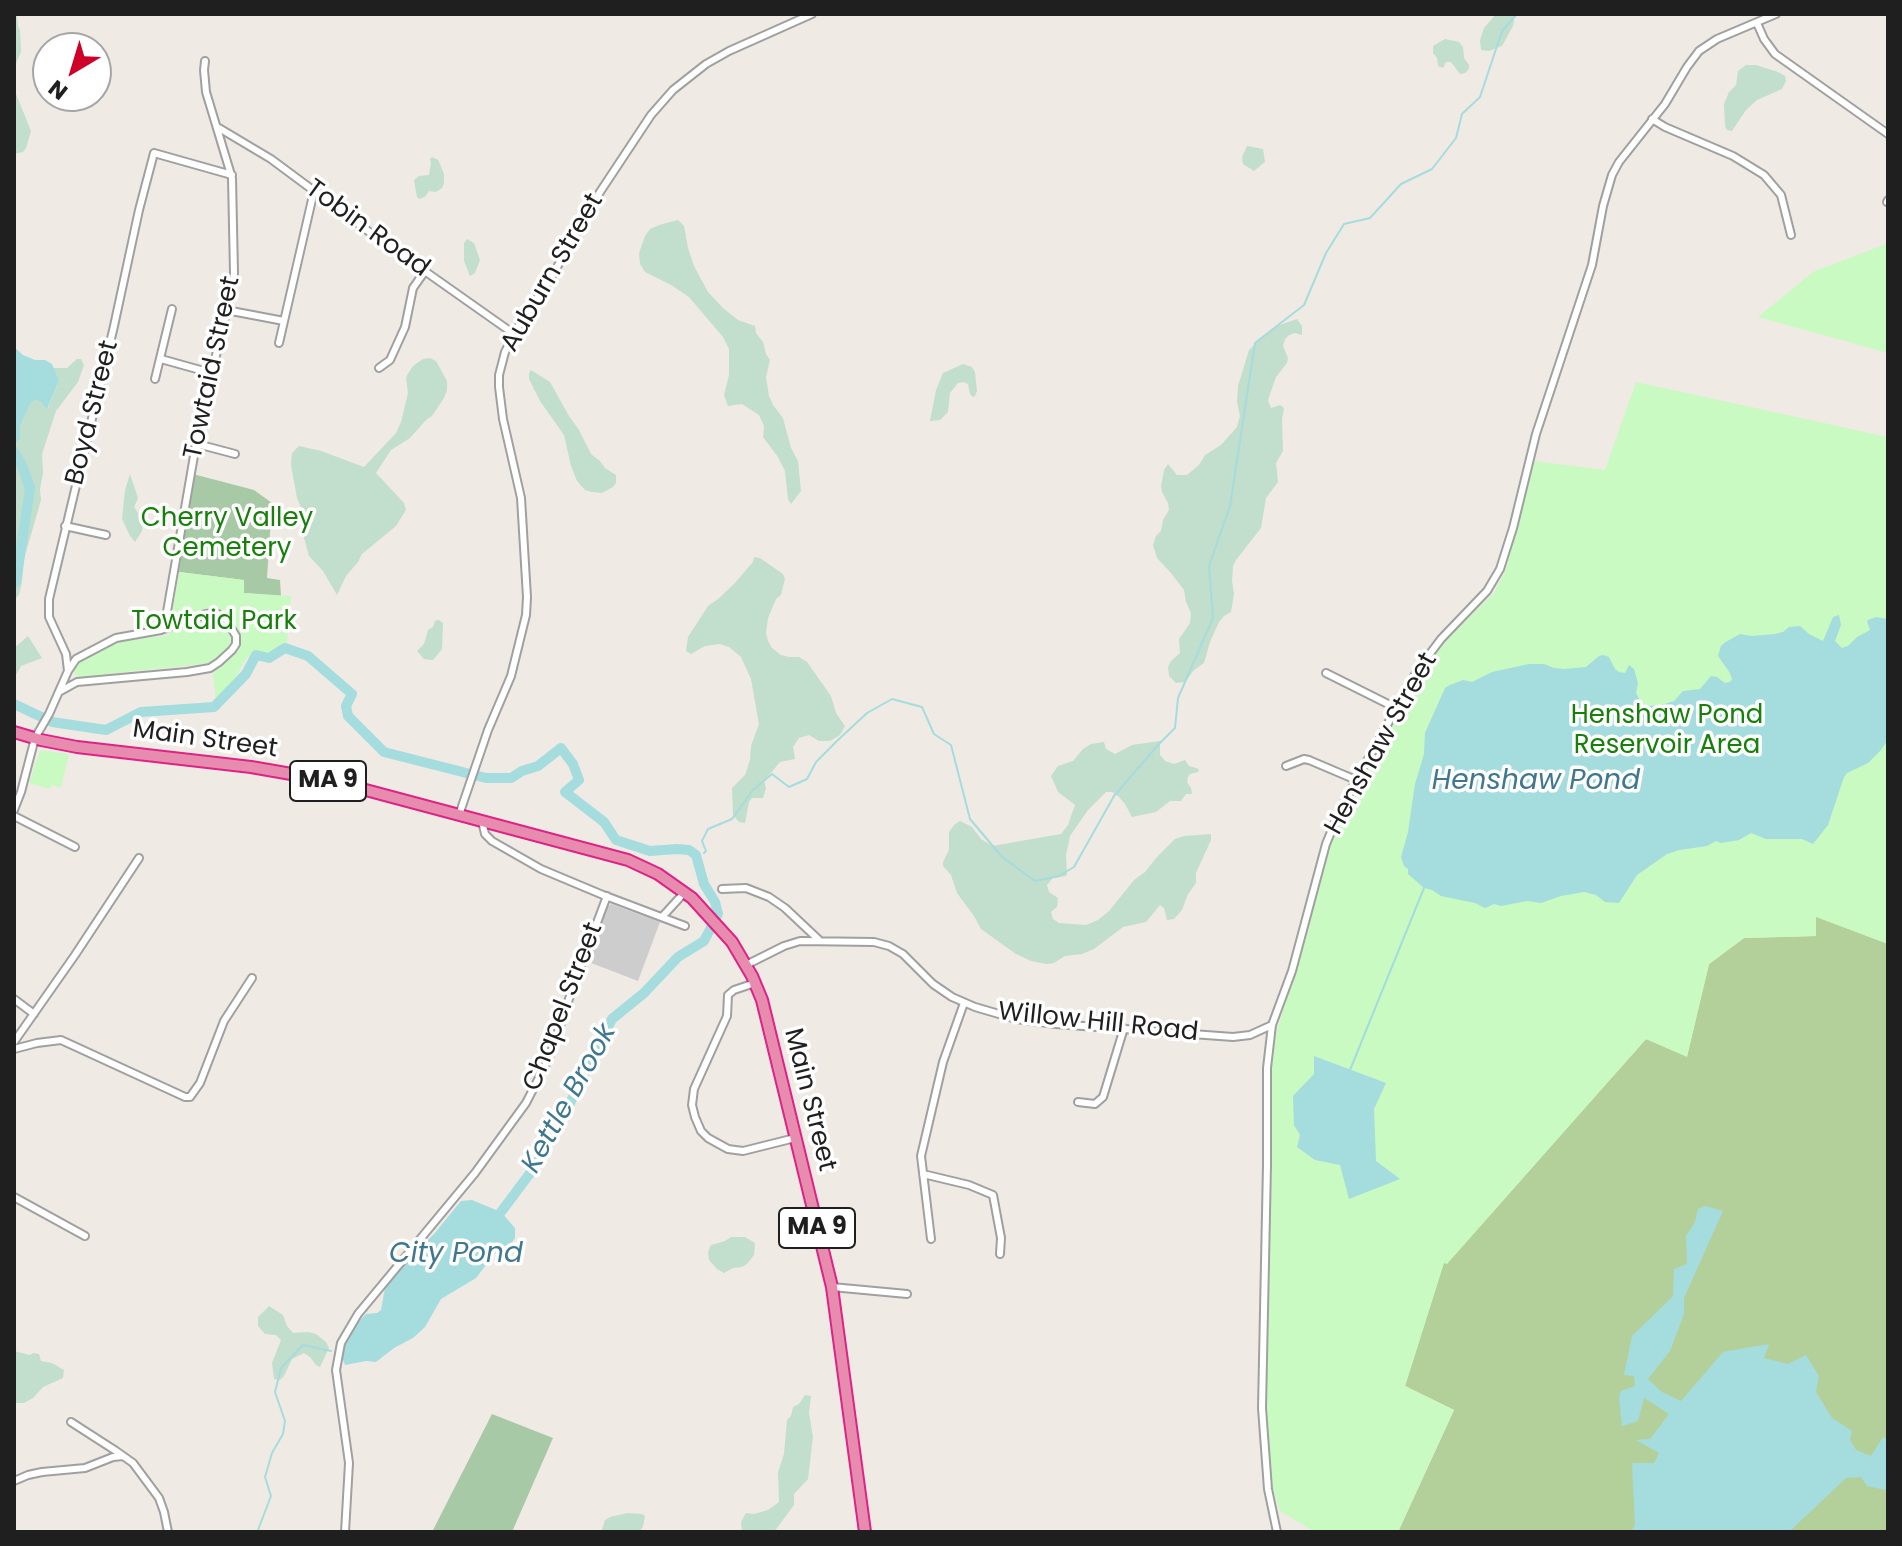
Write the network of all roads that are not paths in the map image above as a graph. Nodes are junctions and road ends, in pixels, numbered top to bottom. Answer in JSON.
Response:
{"nodes":[{"id":1,"x":812,"y":14,"type":"edge"},
{"id":2,"x":1776,"y":14,"type":"edge"},
{"id":3,"x":1757,"y":23,"type":"junction"},
{"id":4,"x":205,"y":61,"type":"dead end"},
{"id":5,"x":1652,"y":119,"type":"junction"},
{"id":6,"x":218,"y":127,"type":"junction"},
{"id":7,"x":1888,"y":134,"type":"edge"},
{"id":8,"x":232,"y":175,"type":"junction"},
{"id":9,"x":314,"y":191,"type":"junction"},
{"id":10,"x":1791,"y":235,"type":"dead end"},
{"id":11,"x":425,"y":271,"type":"junction"},
{"id":12,"x":172,"y":309,"type":"dead end"},
{"id":13,"x":226,"y":310,"type":"junction"},
{"id":14,"x":284,"y":321,"type":"junction"},
{"id":15,"x":514,"y":334,"type":"junction"},
{"id":16,"x":279,"y":343,"type":"dead end"},
{"id":17,"x":161,"y":359,"type":"junction"},
{"id":18,"x":379,"y":368,"type":"dead end"},
{"id":19,"x":211,"y":373,"type":"junction"},
{"id":20,"x":155,"y":379,"type":"dead end"},
{"id":21,"x":196,"y":447,"type":"junction"},
{"id":22,"x":235,"y":454,"type":"dead end"},
{"id":23,"x":65,"y":526,"type":"junction"},
{"id":24,"x":106,"y":535,"type":"dead end"},
{"id":25,"x":164,"y":629,"type":"junction"},
{"id":26,"x":68,"y":671,"type":"junction"},
{"id":27,"x":1326,"y":673,"type":"dead end"},
{"id":28,"x":59,"y":692,"type":"junction"},
{"id":29,"x":1396,"y":708,"type":"junction"},
{"id":30,"x":14,"y":732,"type":"edge"},
{"id":31,"x":35,"y":738,"type":"junction"},
{"id":32,"x":1286,"y":766,"type":"dead end"},
{"id":33,"x":1356,"y":780,"type":"junction"},
{"id":34,"x":14,"y":813,"type":"edge"},
{"id":35,"x":459,"y":815,"type":"junction"},
{"id":36,"x":482,"y":821,"type":"junction"},
{"id":37,"x":495,"y":824,"type":"junction"},
{"id":38,"x":501,"y":845,"type":"junction"},
{"id":39,"x":75,"y":847,"type":"dead end"},
{"id":40,"x":139,"y":858,"type":"dead end"},
{"id":41,"x":722,"y":889,"type":"dead end"},
{"id":42,"x":685,"y":892,"type":"junction"},
{"id":43,"x":607,"y":896,"type":"junction"},
{"id":44,"x":662,"y":917,"type":"junction"},
{"id":45,"x":685,"y":926,"type":"dead end"},
{"id":46,"x":805,"y":926,"type":"junction"},
{"id":47,"x":819,"y":940,"type":"junction"},
{"id":48,"x":795,"y":943,"type":"junction"},
{"id":49,"x":746,"y":965,"type":"junction"},
{"id":50,"x":252,"y":978,"type":"dead end"},
{"id":51,"x":755,"y":983,"type":"junction"},
{"id":52,"x":14,"y":999,"type":"edge"},
{"id":53,"x":964,"y":1003,"type":"junction"},
{"id":54,"x":34,"y":1014,"type":"junction"},
{"id":55,"x":1272,"y":1025,"type":"junction"},
{"id":56,"x":1124,"y":1028,"type":"junction"},
{"id":57,"x":14,"y":1042,"type":"edge"},
{"id":58,"x":14,"y":1049,"type":"edge"},
{"id":59,"x":1078,"y":1102,"type":"dead end"},
{"id":60,"x":795,"y":1138,"type":"junction"},
{"id":61,"x":923,"y":1174,"type":"junction"},
{"id":62,"x":14,"y":1197,"type":"edge"},
{"id":63,"x":85,"y":1236,"type":"dead end"},
{"id":64,"x":931,"y":1239,"type":"dead end"},
{"id":65,"x":1000,"y":1254,"type":"dead end"},
{"id":66,"x":832,"y":1287,"type":"junction"},
{"id":67,"x":907,"y":1294,"type":"dead end"},
{"id":68,"x":71,"y":1422,"type":"dead end"},
{"id":69,"x":126,"y":1458,"type":"junction"},
{"id":70,"x":14,"y":1481,"type":"edge"},
{"id":71,"x":168,"y":1532,"type":"edge"},
{"id":72,"x":345,"y":1532,"type":"edge"},
{"id":73,"x":865,"y":1532,"type":"edge"},
{"id":74,"x":1277,"y":1532,"type":"edge"}],
"edges":[{"from":1,"to":15,"type":"street","name":"Auburn Street"},
{"from":2,"to":3,"type":"street","name":"Henshaw Street"},
{"from":3,"to":5,"type":"street","name":"Henshaw Street"},
{"from":3,"to":7,"type":"street"},
{"from":4,"to":6,"type":"street","name":"Towtaid Street"},
{"from":5,"to":10,"type":"street"},
{"from":5,"to":29,"type":"street","name":"Henshaw Street"},
{"from":6,"to":8,"type":"street","name":"Towtaid Street"},
{"from":6,"to":9,"type":"street","name":"Tobin Road"},
{"from":8,"to":13,"type":"street","name":"Towtaid Street"},
{"from":8,"to":23,"type":"street","name":"Boyd Street"},
{"from":9,"to":11,"type":"street","name":"Tobin Road"},
{"from":9,"to":14,"type":"street"},
{"from":11,"to":15,"type":"street","name":"Tobin Road"},
{"from":11,"to":18,"type":"street"},
{"from":12,"to":17,"type":"street"},
{"from":13,"to":14,"type":"street"},
{"from":13,"to":19,"type":"street","name":"Towtaid Street"},
{"from":14,"to":16,"type":"street"},
{"from":15,"to":35,"type":"street","name":"Auburn Street"},
{"from":17,"to":19,"type":"street"},
{"from":17,"to":20,"type":"street"},
{"from":19,"to":21,"type":"street","name":"Towtaid Street"},
{"from":21,"to":22,"type":"street"},
{"from":21,"to":25,"type":"street","name":"Towtaid Street"},
{"from":23,"to":24,"type":"street"},
{"from":23,"to":26,"type":"street","name":"Boyd Street"},
{"from":25,"to":26,"type":"street"},
{"from":25,"to":28,"type":"street"},
{"from":26,"to":28,"type":"street"},
{"from":27,"to":29,"type":"street"},
{"from":28,"to":31,"type":"street"},
{"from":29,"to":33,"type":"street","name":"Henshaw Street"},
{"from":30,"to":31,"type":"highway","name":"Main Street","number":"MA 9"},
{"from":31,"to":34,"type":"street"},
{"from":31,"to":35,"type":"highway","name":"Main Street","number":"MA 9"},
{"from":32,"to":33,"type":"street"},
{"from":33,"to":55,"type":"street","name":"Henshaw Street"},
{"from":34,"to":39,"type":"street"},
{"from":35,"to":36,"type":"highway","name":"Main Street","number":"MA 9"},
{"from":36,"to":37,"type":"highway","name":"Main Street","number":"MA 9"},
{"from":36,"to":38,"type":"street"},
{"from":37,"to":38,"type":"street"},
{"from":37,"to":42,"type":"highway","name":"Main Street","number":"MA 9"},
{"from":38,"to":43,"type":"street"},
{"from":40,"to":54,"type":"street"},
{"from":41,"to":46,"type":"street"},
{"from":42,"to":44,"type":"street"},
{"from":42,"to":49,"type":"highway","name":"Main Street","number":"MA 9"},
{"from":43,"to":44,"type":"street"},
{"from":43,"to":72,"type":"street","name":"Chapel Street"},
{"from":44,"to":45,"type":"street"},
{"from":46,"to":47,"type":"street"},
{"from":46,"to":48,"type":"street"},
{"from":47,"to":48,"type":"street","name":"Willow Hill Road"},
{"from":47,"to":53,"type":"street","name":"Willow Hill Road"},
{"from":48,"to":49,"type":"street","name":"Willow Hill Road"},
{"from":49,"to":51,"type":"highway","name":"Main Street","number":"MA 9"},
{"from":50,"to":58,"type":"street"},
{"from":51,"to":60,"type":"highway","name":"Main Street","number":"MA 9"},
{"from":51,"to":60,"type":"street"},
{"from":52,"to":54,"type":"street"},
{"from":53,"to":56,"type":"street","name":"Willow Hill Road"},
{"from":53,"to":61,"type":"street"},
{"from":54,"to":57,"type":"street"},
{"from":55,"to":56,"type":"street","name":"Willow Hill Road"},
{"from":55,"to":74,"type":"street","name":"Henshaw Street"},
{"from":56,"to":59,"type":"street"},
{"from":60,"to":66,"type":"highway","name":"Main Street","number":"MA 9"},
{"from":61,"to":64,"type":"street"},
{"from":61,"to":65,"type":"street"},
{"from":62,"to":63,"type":"street"},
{"from":66,"to":67,"type":"street"},
{"from":66,"to":73,"type":"highway","name":"Main Street","number":"MA 9"},
{"from":68,"to":69,"type":"street"},
{"from":69,"to":70,"type":"street"},
{"from":69,"to":71,"type":"street"}]}
